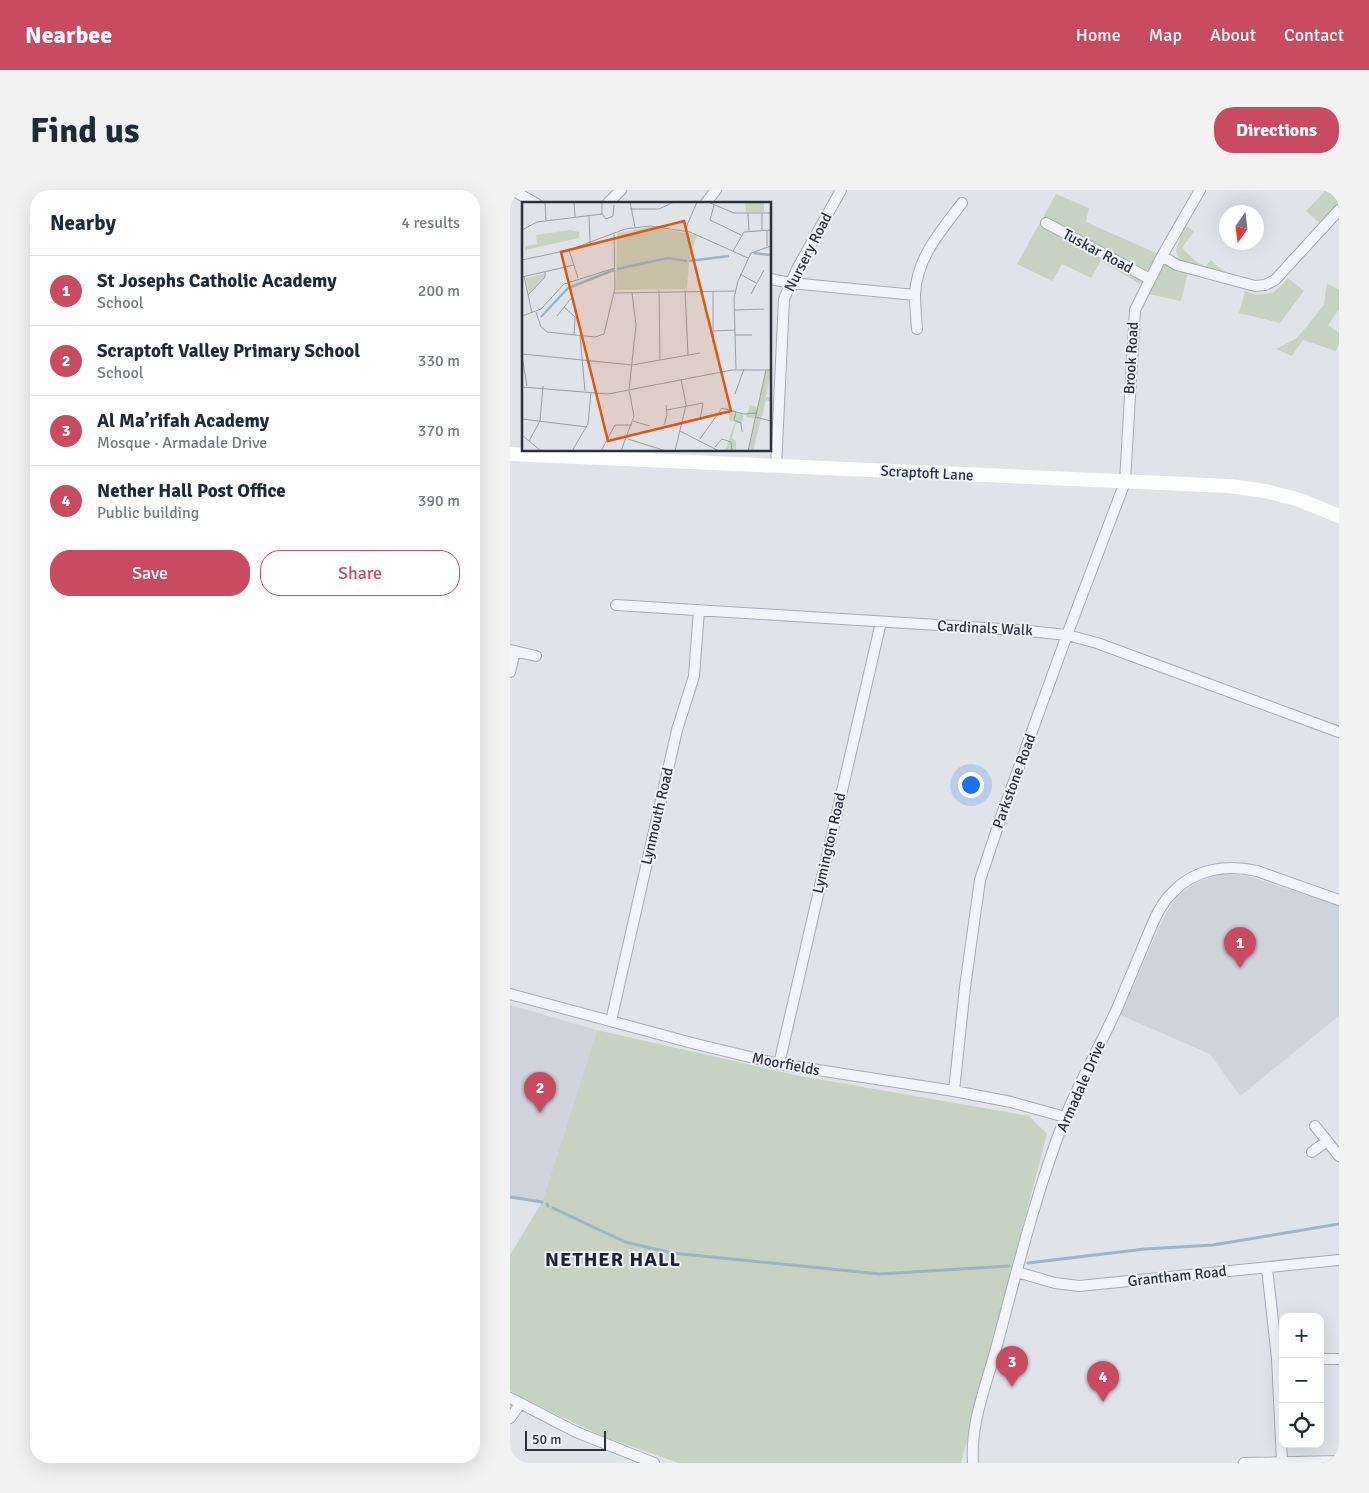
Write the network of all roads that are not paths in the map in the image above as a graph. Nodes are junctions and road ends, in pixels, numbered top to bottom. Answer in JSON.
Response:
{"nodes":[{"id":1,"x":512,"y":190,"type":"edge"},
{"id":2,"x":621,"y":190,"type":"edge"},
{"id":3,"x":716,"y":190,"type":"edge"},
{"id":4,"x":841,"y":190,"type":"edge"},
{"id":5,"x":1200,"y":190,"type":"edge"},
{"id":6,"x":533,"y":202,"type":"edge"},
{"id":7,"x":609,"y":202,"type":"edge"},
{"id":8,"x":707,"y":202,"type":"edge"},
{"id":9,"x":962,"y":203,"type":"dead end"},
{"id":10,"x":1339,"y":210,"type":"edge"},
{"id":11,"x":1046,"y":223,"type":"dead end"},
{"id":12,"x":1162,"y":256,"type":"junction"},
{"id":13,"x":771,"y":279,"type":"edge"},
{"id":14,"x":1150,"y":279,"type":"junction"},
{"id":15,"x":790,"y":283,"type":"junction"},
{"id":16,"x":915,"y":295,"type":"junction"},
{"id":17,"x":917,"y":329,"type":"dead end"},
{"id":18,"x":510,"y":454,"type":"edge"},
{"id":19,"x":776,"y":467,"type":"junction"},
{"id":20,"x":1124,"y":482,"type":"junction"},
{"id":21,"x":1339,"y":516,"type":"edge"},
{"id":22,"x":616,"y":604,"type":"dead end"},
{"id":23,"x":699,"y":610,"type":"junction"},
{"id":24,"x":881,"y":622,"type":"junction"},
{"id":25,"x":1067,"y":635,"type":"junction"},
{"id":26,"x":512,"y":651,"type":"edge"},
{"id":27,"x":536,"y":656,"type":"dead end"},
{"id":28,"x":510,"y":672,"type":"edge"},
{"id":29,"x":1339,"y":732,"type":"edge"},
{"id":30,"x":1339,"y":900,"type":"edge"},
{"id":31,"x":510,"y":994,"type":"edge"},
{"id":32,"x":611,"y":1021,"type":"junction"},
{"id":33,"x":779,"y":1064,"type":"junction"},
{"id":34,"x":954,"y":1092,"type":"junction"},
{"id":35,"x":1065,"y":1117,"type":"junction"},
{"id":36,"x":1315,"y":1126,"type":"dead end"},
{"id":37,"x":1327,"y":1140,"type":"junction"},
{"id":38,"x":1312,"y":1152,"type":"dead end"},
{"id":39,"x":1339,"y":1156,"type":"edge"},
{"id":40,"x":1339,"y":1260,"type":"edge"},
{"id":41,"x":1267,"y":1268,"type":"junction"},
{"id":42,"x":1017,"y":1272,"type":"junction"},
{"id":43,"x":1279,"y":1351,"type":"edge"},
{"id":44,"x":1324,"y":1359,"type":"edge"},
{"id":45,"x":1339,"y":1359,"type":"edge"},
{"id":46,"x":510,"y":1398,"type":"edge"},
{"id":47,"x":1281,"y":1403,"type":"edge"},
{"id":48,"x":520,"y":1404,"type":"junction"},
{"id":49,"x":510,"y":1418,"type":"edge"},
{"id":50,"x":1282,"y":1461,"type":"junction"},
{"id":51,"x":1339,"y":1461,"type":"edge"},
{"id":52,"x":654,"y":1463,"type":"edge"},
{"id":53,"x":973,"y":1463,"type":"edge"},
{"id":54,"x":1244,"y":1463,"type":"edge"}],
"edges":[{"from":1,"to":6,"type":"street"},
{"from":2,"to":7,"type":"street"},
{"from":3,"to":8,"type":"street"},
{"from":4,"to":15,"type":"street","name":"Nursery Road"},
{"from":5,"to":12,"type":"street","name":"Brook Road"},
{"from":9,"to":16,"type":"street"},
{"from":10,"to":12,"type":"street"},
{"from":11,"to":14,"type":"street","name":"Tuskar Road"},
{"from":12,"to":14,"type":"street","name":"Brook Road"},
{"from":13,"to":15,"type":"street"},
{"from":14,"to":20,"type":"street","name":"Brook Road"},
{"from":15,"to":16,"type":"street"},
{"from":15,"to":19,"type":"street","name":"Nursery Road"},
{"from":16,"to":17,"type":"street"},
{"from":18,"to":19,"type":"street","name":"Scraptoft Lane"},
{"from":19,"to":20,"type":"street","name":"Scraptoft Lane"},
{"from":20,"to":21,"type":"street","name":"Scraptoft Lane"},
{"from":20,"to":25,"type":"street","name":"Parkstone Road"},
{"from":22,"to":23,"type":"street","name":"Cardinals Walk"},
{"from":23,"to":24,"type":"street","name":"Cardinals Walk"},
{"from":23,"to":32,"type":"street","name":"Lynmouth Road"},
{"from":24,"to":25,"type":"street","name":"Cardinals Walk"},
{"from":24,"to":33,"type":"street","name":"Lymington Road"},
{"from":25,"to":29,"type":"street","name":"Cardinals Walk"},
{"from":25,"to":34,"type":"street","name":"Parkstone Road"},
{"from":26,"to":27,"type":"street"},
{"from":26,"to":28,"type":"street"},
{"from":30,"to":35,"type":"street","name":"Armadale Drive"},
{"from":31,"to":32,"type":"street","name":"Moorfields"},
{"from":32,"to":33,"type":"street","name":"Moorfields"},
{"from":33,"to":34,"type":"street","name":"Moorfields"},
{"from":34,"to":35,"type":"street","name":"Moorfields"},
{"from":35,"to":42,"type":"street","name":"Armadale Drive"},
{"from":36,"to":37,"type":"street"},
{"from":37,"to":38,"type":"street"},
{"from":37,"to":39,"type":"street"},
{"from":40,"to":41,"type":"street","name":"Grantham Road"},
{"from":41,"to":42,"type":"street","name":"Grantham Road"},
{"from":41,"to":43,"type":"street"},
{"from":42,"to":53,"type":"street","name":"Armadale Drive"},
{"from":44,"to":45,"type":"street"},
{"from":46,"to":48,"type":"street"},
{"from":47,"to":50,"type":"street"},
{"from":48,"to":49,"type":"street"},
{"from":48,"to":52,"type":"street"},
{"from":50,"to":51,"type":"street"},
{"from":50,"to":54,"type":"street"}]}
